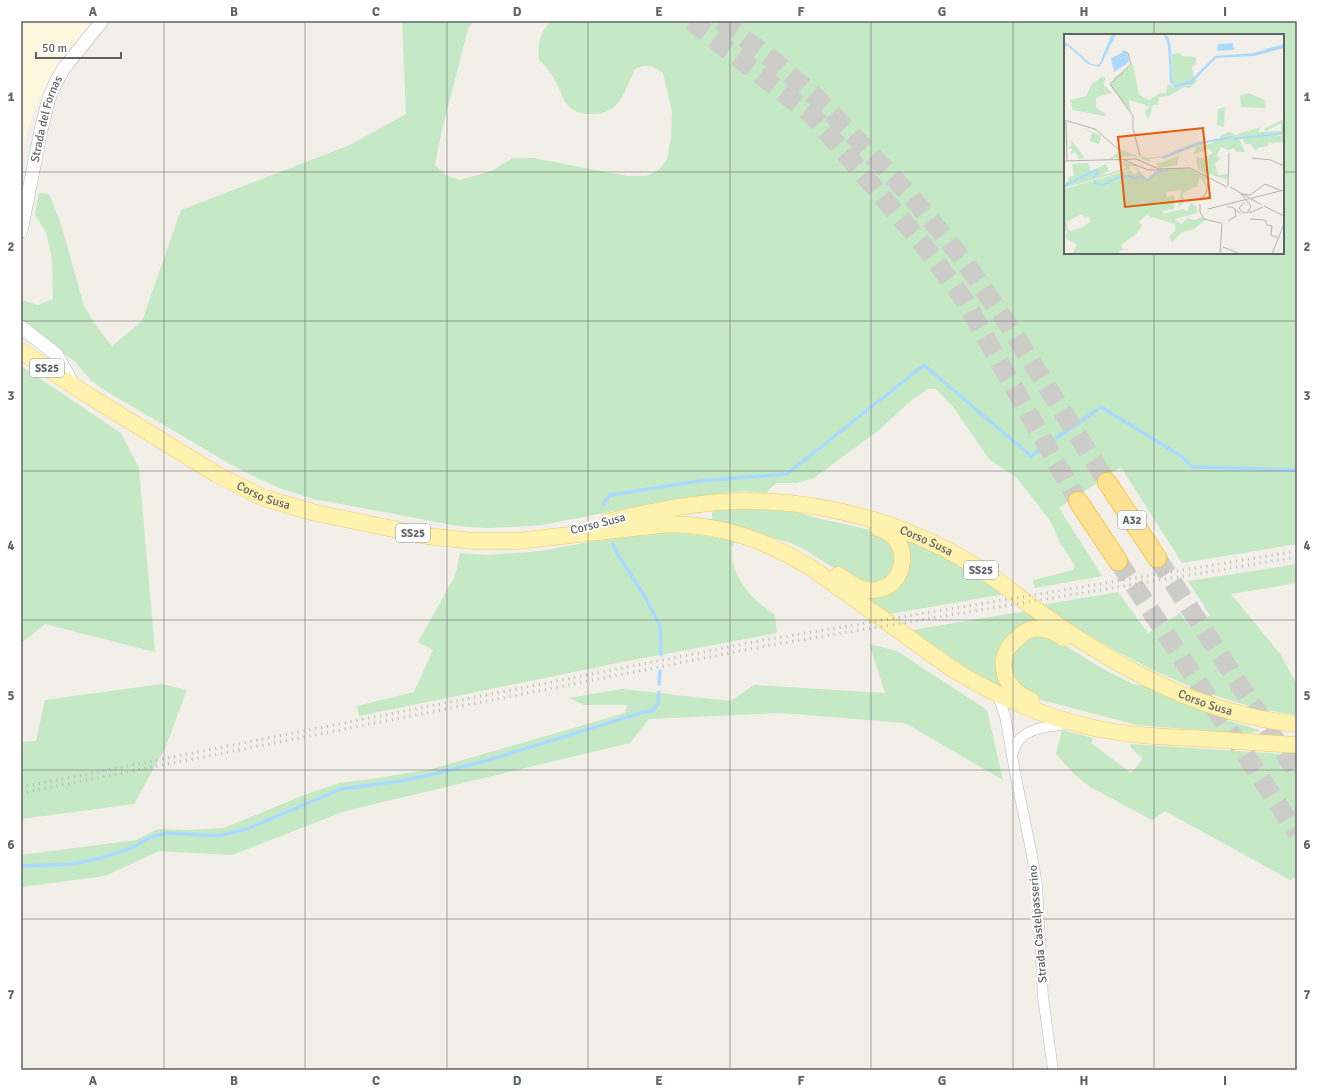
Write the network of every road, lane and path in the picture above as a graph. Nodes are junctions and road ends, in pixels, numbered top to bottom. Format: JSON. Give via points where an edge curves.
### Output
{"nodes":[{"id":1,"x":102,"y":21,"type":"edge"},
{"id":2,"x":21,"y":231,"type":"edge"},
{"id":3,"x":21,"y":327,"type":"edge"},
{"id":4,"x":21,"y":351,"type":"edge"},
{"id":5,"x":74,"y":386,"type":"junction"},
{"id":6,"x":1107,"y":482,"type":"tunnel mouth"},
{"id":7,"x":1078,"y":501,"type":"tunnel mouth"},
{"id":8,"x":807,"y":505,"type":"junction"},
{"id":9,"x":541,"y":538,"type":"junction"},
{"id":10,"x":770,"y":546,"type":"junction"},
{"id":11,"x":1157,"y":558,"type":"tunnel mouth"},
{"id":12,"x":1118,"y":561,"type":"tunnel mouth"},
{"id":13,"x":1133,"y":671,"type":"junction"},
{"id":14,"x":997,"y":694,"type":"junction"},
{"id":15,"x":1076,"y":724,"type":"junction"},
{"id":16,"x":1297,"y":724,"type":"edge"},
{"id":17,"x":1297,"y":745,"type":"edge"},
{"id":18,"x":1012,"y":755,"type":"junction"},
{"id":19,"x":1053,"y":1070,"type":"edge"}],
"edges":[{"from":1,"to":2,"type":"street","name":"Strada del Fornas","via":[[64,68],[49,98]]},
{"from":3,"to":5,"type":"street","via":[[56,354]]},
{"from":4,"to":5,"type":"main road","name":"Corso Susa","number":"SS25"},
{"from":5,"to":9,"type":"main road","name":"Corso Susa","number":"SS25","via":[[216,474],[276,502],[382,527],[452,539],[494,542]]},
{"from":6,"to":11,"type":"highway","number":"A32"},
{"from":7,"to":12,"type":"highway","number":"A32"},
{"from":8,"to":9,"type":"main road","name":"Corso Susa","number":"SS25","via":[[723,502],[638,514]]},
{"from":8,"to":10,"type":"main road","via":[[828,516],[891,534],[897,540],[902,553],[900,570],[896,578],[879,590],[861,589],[803,553]]},
{"from":8,"to":13,"type":"main road","name":"Corso Susa","number":"SS25","via":[[886,523],[944,548],[970,562],[1068,632]]},
{"from":9,"to":10,"type":"main road","name":"Corso Susa","number":"SS25","via":[[669,524],[712,528]]},
{"from":10,"to":14,"type":"main road","name":"Corso Susa","number":"SS25","via":[[813,569],[951,668]]},
{"from":13,"to":15,"type":"main road","via":[[1105,665],[1056,633],[1032,629],[1015,639],[1004,663],[1004,672],[1010,686],[1026,698],[1061,710]]},
{"from":13,"to":16,"type":"main road","name":"Corso Susa","number":"SS25","via":[[1204,703],[1260,719]]},
{"from":14,"to":15,"type":"main road","name":"Corso Susa","number":"SS25"},
{"from":14,"to":18,"type":"street","name":"Strada Castelpasserino","via":[[1005,716]]},
{"from":15,"to":17,"type":"main road","name":"Corso Susa","number":"SS25","via":[[1162,737]]},
{"from":15,"to":18,"type":"street","via":[[1051,726],[1025,734]]},
{"from":18,"to":19,"type":"street","name":"Strada Castelpasserino","via":[[1034,868],[1043,996]]}]}
